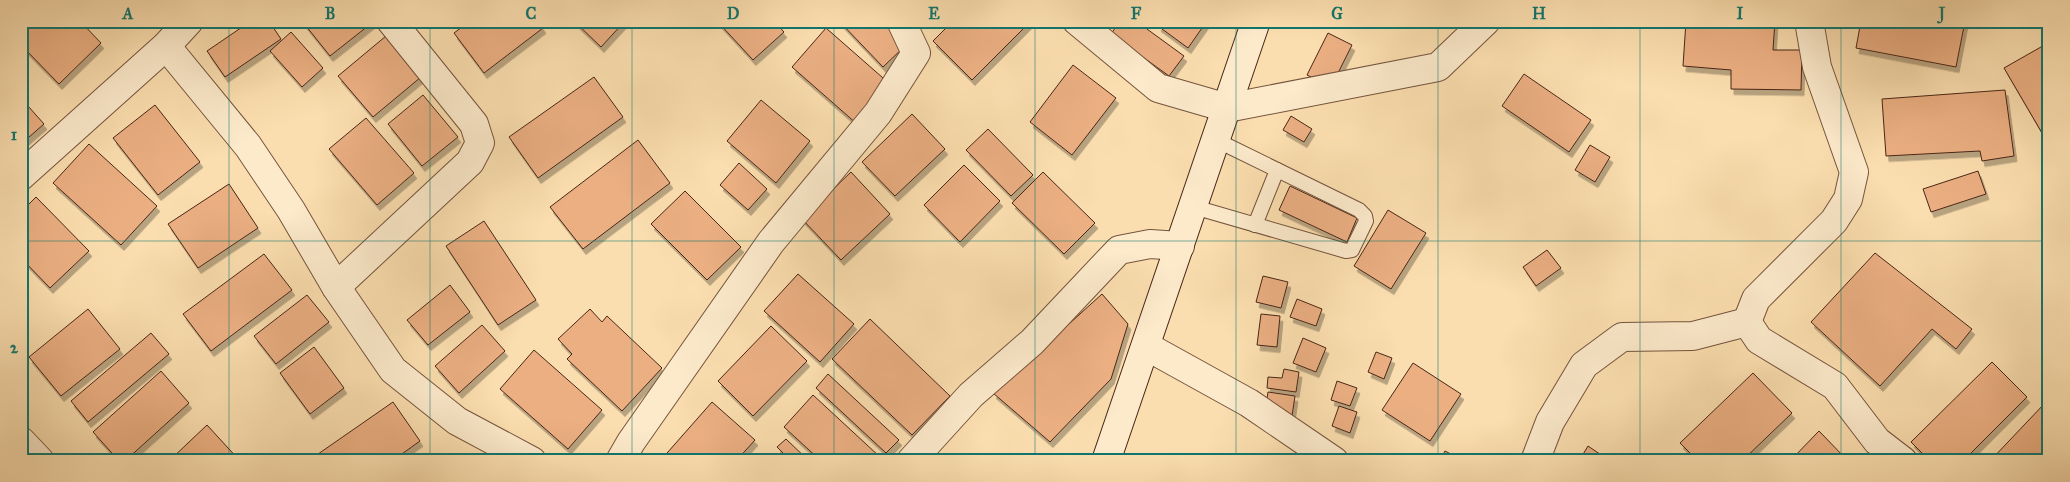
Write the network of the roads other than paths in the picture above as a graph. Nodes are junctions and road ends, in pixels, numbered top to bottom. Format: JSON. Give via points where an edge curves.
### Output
{"nodes":[{"id":1,"x":189,"y":21,"type":"edge"},
{"id":2,"x":391,"y":21,"type":"edge"},
{"id":3,"x":902,"y":21,"type":"edge"},
{"id":4,"x":1077,"y":21,"type":"edge"},
{"id":5,"x":1256,"y":21,"type":"edge"},
{"id":6,"x":1486,"y":21,"type":"edge"},
{"id":7,"x":1809,"y":21,"type":"edge"},
{"id":8,"x":166,"y":46,"type":"junction"},
{"id":9,"x":1227,"y":108,"type":"junction"},
{"id":10,"x":1216,"y":140,"type":"junction"},
{"id":11,"x":1277,"y":170,"type":"junction"},
{"id":12,"x":21,"y":176,"type":"edge"},
{"id":13,"x":1194,"y":207,"type":"junction"},
{"id":14,"x":1255,"y":225,"type":"junction"},
{"id":15,"x":1180,"y":246,"type":"junction"},
{"id":16,"x":336,"y":288,"type":"junction"},
{"id":17,"x":1747,"y":322,"type":"junction"},
{"id":18,"x":1146,"y":346,"type":"junction"},
{"id":19,"x":21,"y":441,"type":"edge"},
{"id":20,"x":40,"y":461,"type":"edge"},
{"id":21,"x":532,"y":461,"type":"edge"},
{"id":22,"x":620,"y":461,"type":"edge"},
{"id":23,"x":911,"y":461,"type":"edge"},
{"id":24,"x":1106,"y":461,"type":"edge"},
{"id":25,"x":1334,"y":461,"type":"edge"},
{"id":26,"x":1535,"y":461,"type":"edge"},
{"id":27,"x":1902,"y":461,"type":"edge"}],
"edges":[{"from":1,"to":8,"type":"street"},
{"from":2,"to":16,"type":"street","via":[[474,124],[480,144],[470,162]]},
{"from":3,"to":22,"type":"street","via":[[916,53],[894,89],[878,113],[771,242]]},
{"from":4,"to":9,"type":"street","via":[[1158,88]]},
{"from":5,"to":9,"type":"street"},
{"from":6,"to":9,"type":"street","via":[[1438,67]]},
{"from":7,"to":17,"type":"street","via":[[1817,67],[1854,172],[1848,199],[1834,221],[1756,299]]},
{"from":8,"to":12,"type":"street"},
{"from":8,"to":16,"type":"street","via":[[248,146],[291,210]]},
{"from":9,"to":10,"type":"street"},
{"from":10,"to":11,"type":"lane"},
{"from":10,"to":13,"type":"street"},
{"from":11,"to":14,"type":"lane"},
{"from":11,"to":14,"type":"lane","via":[[1359,210],[1366,221],[1352,250],[1346,251]]},
{"from":13,"to":14,"type":"lane"},
{"from":13,"to":15,"type":"street"},
{"from":15,"to":18,"type":"street"},
{"from":15,"to":23,"type":"street","via":[[1150,244],[1119,250],[1032,342],[971,395]]},
{"from":16,"to":21,"type":"street","via":[[393,370],[457,421]]},
{"from":17,"to":26,"type":"street","via":[[1694,336],[1622,337],[1584,365],[1550,422]]},
{"from":17,"to":27,"type":"street","via":[[1759,340],[1835,386],[1877,441]]},
{"from":18,"to":24,"type":"street"},
{"from":18,"to":25,"type":"street","via":[[1250,403]]},
{"from":19,"to":20,"type":"street"}]}
